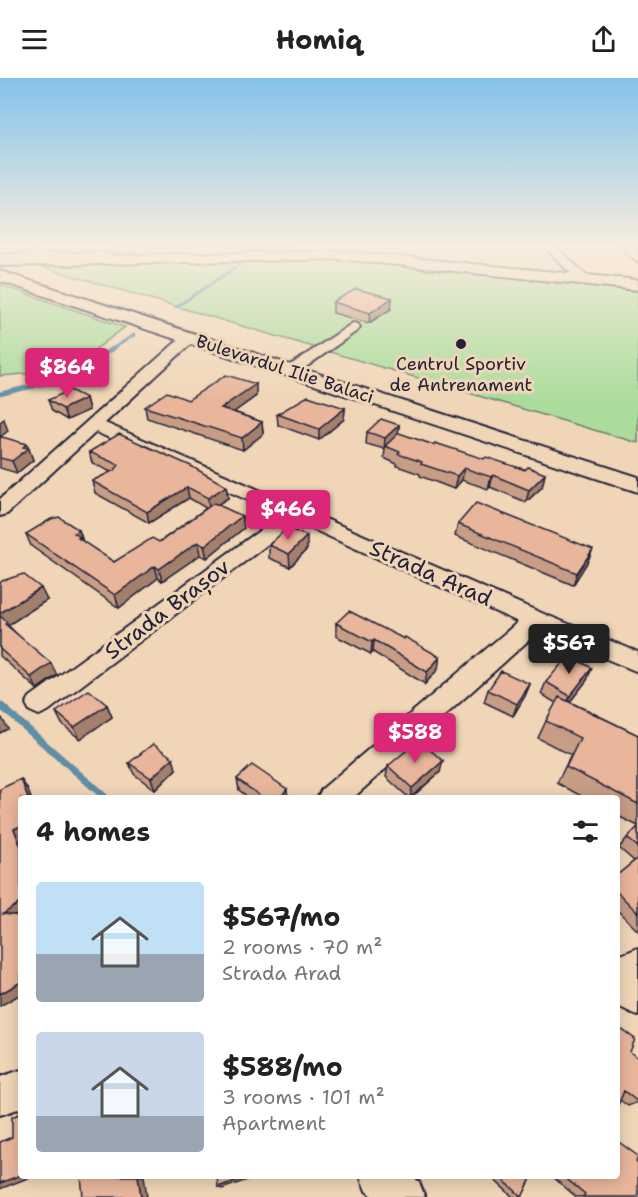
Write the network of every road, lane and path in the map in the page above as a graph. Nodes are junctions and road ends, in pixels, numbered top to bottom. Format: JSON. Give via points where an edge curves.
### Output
{"nodes":[{"id":1,"x":65,"y":297,"type":"edge"},
{"id":2,"x":103,"y":297,"type":"edge"},
{"id":3,"x":353,"y":327,"type":"dead end"},
{"id":4,"x":189,"y":338,"type":"junction"},
{"id":5,"x":299,"y":366,"type":"junction"},
{"id":6,"x":93,"y":424,"type":"junction"},
{"id":7,"x":638,"y":465,"type":"edge"},
{"id":8,"x":638,"y":485,"type":"edge"},
{"id":9,"x":0,"y":510,"type":"edge"},
{"id":10,"x":296,"y":514,"type":"junction"},
{"id":11,"x":536,"y":620,"type":"junction"},
{"id":12,"x":638,"y":662,"type":"edge"},
{"id":13,"x":39,"y":704,"type":"dead end"},
{"id":14,"x":335,"y":795,"type":"edge"},
{"id":15,"x":638,"y":965,"type":"edge"},
{"id":16,"x":620,"y":974,"type":"edge"},
{"id":17,"x":620,"y":987,"type":"edge"},
{"id":18,"x":638,"y":998,"type":"edge"},
{"id":19,"x":18,"y":1090,"type":"edge"},
{"id":20,"x":0,"y":1096,"type":"edge"},
{"id":21,"x":384,"y":1179,"type":"edge"},
{"id":22,"x":404,"y":1197,"type":"edge"}],
"edges":[{"from":1,"to":4,"type":"main road","name":"Bulevardul Ilie Balaci"},
{"from":2,"to":5,"type":"main road","name":"Bulevardul Ilie Balaci"},
{"from":3,"to":5,"type":"street"},
{"from":4,"to":5,"type":"main road","name":"Bulevardul Ilie Balaci"},
{"from":4,"to":6,"type":"street"},
{"from":5,"to":7,"type":"main road","name":"Bulevardul Ilie Balaci"},
{"from":5,"to":8,"type":"main road","name":"Bulevardul Ilie Balaci"},
{"from":6,"to":9,"type":"street"},
{"from":6,"to":10,"type":"street","name":"Strada Arad"},
{"from":10,"to":11,"type":"street","name":"Strada Arad"},
{"from":10,"to":13,"type":"street","name":"Strada Brașov"},
{"from":11,"to":12,"type":"street","name":"Strada Arad"},
{"from":11,"to":14,"type":"street"},
{"from":15,"to":16,"type":"street"},
{"from":17,"to":18,"type":"street"},
{"from":19,"to":20,"type":"street"},
{"from":21,"to":22,"type":"street"}]}
